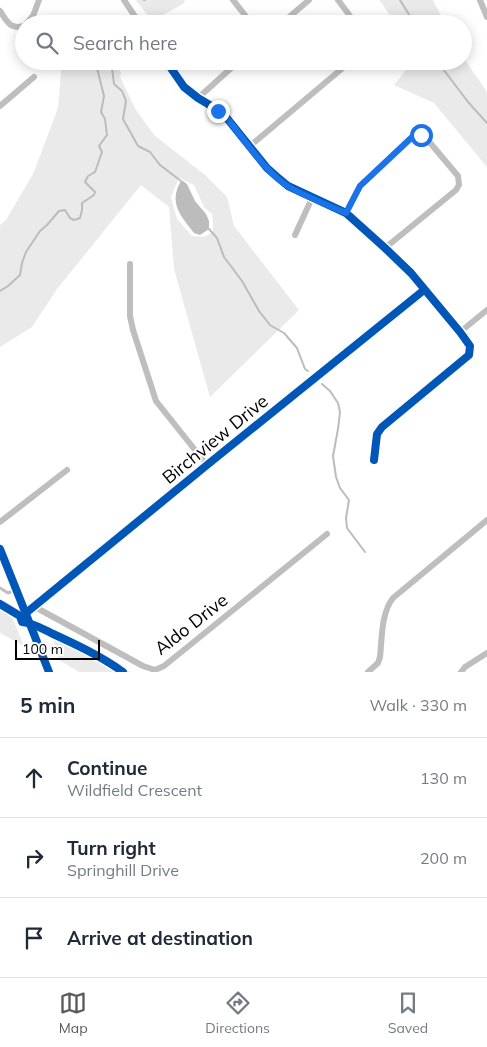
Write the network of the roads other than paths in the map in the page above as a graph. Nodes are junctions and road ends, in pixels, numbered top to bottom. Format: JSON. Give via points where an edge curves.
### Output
{"nodes":[{"id":1,"x":39,"y":0,"type":"edge"},
{"id":2,"x":124,"y":0,"type":"edge"},
{"id":3,"x":233,"y":0,"type":"edge"},
{"id":4,"x":309,"y":0,"type":"edge"},
{"id":5,"x":338,"y":0,"type":"edge"},
{"id":6,"x":480,"y":0,"type":"edge"},
{"id":7,"x":0,"y":11,"type":"edge"},
{"id":8,"x":32,"y":15,"type":"edge"},
{"id":9,"x":134,"y":15,"type":"edge"},
{"id":10,"x":245,"y":15,"type":"edge"},
{"id":11,"x":292,"y":15,"type":"edge"},
{"id":12,"x":349,"y":15,"type":"edge"},
{"id":13,"x":487,"y":17,"type":"edge"},
{"id":14,"x":15,"y":27,"type":"edge"},
{"id":15,"x":172,"y":70,"type":"edge"},
{"id":16,"x":228,"y":70,"type":"edge"},
{"id":17,"x":340,"y":70,"type":"edge"},
{"id":18,"x":34,"y":77,"type":"dead end"},
{"id":19,"x":198,"y":98,"type":"junction"},
{"id":20,"x":0,"y":106,"type":"edge"},
{"id":21,"x":250,"y":146,"type":"junction"},
{"id":22,"x":312,"y":198,"type":"junction"},
{"id":23,"x":346,"y":213,"type":"junction"},
{"id":24,"x":295,"y":235,"type":"dead end"},
{"id":25,"x":385,"y":248,"type":"junction"},
{"id":26,"x":130,"y":264,"type":"dead end"},
{"id":27,"x":424,"y":290,"type":"junction"},
{"id":28,"x":487,"y":310,"type":"edge"},
{"id":29,"x":460,"y":332,"type":"junction"},
{"id":30,"x":374,"y":460,"type":"dead end"},
{"id":31,"x":207,"y":464,"type":"junction"},
{"id":32,"x":67,"y":470,"type":"dead end"},
{"id":33,"x":487,"y":520,"type":"edge"},
{"id":34,"x":0,"y":522,"type":"edge"},
{"id":35,"x":327,"y":534,"type":"dead end"},
{"id":36,"x":0,"y":549,"type":"edge"},
{"id":37,"x":0,"y":588,"type":"edge"},
{"id":38,"x":16,"y":590,"type":"junction"},
{"id":39,"x":35,"y":607,"type":"junction"},
{"id":40,"x":26,"y":613,"type":"junction"},
{"id":41,"x":487,"y":654,"type":"edge"},
{"id":42,"x":49,"y":672,"type":"edge"},
{"id":43,"x":368,"y":672,"type":"edge"},
{"id":44,"x":461,"y":672,"type":"edge"}],
"edges":[{"from":1,"to":8,"type":"street"},
{"from":2,"to":9,"type":"street"},
{"from":3,"to":10,"type":"street"},
{"from":4,"to":11,"type":"street"},
{"from":5,"to":12,"type":"street"},
{"from":6,"to":13,"type":"street"},
{"from":7,"to":14,"type":"street"},
{"from":15,"to":19,"type":"street","via":[[184,87]]},
{"from":16,"to":19,"type":"street"},
{"from":17,"to":21,"type":"street"},
{"from":18,"to":20,"type":"street"},
{"from":19,"to":21,"type":"street","via":[[226,117]]},
{"from":21,"to":22,"type":"street","via":[[276,176]]},
{"from":22,"to":23,"type":"street"},
{"from":22,"to":24,"type":"street"},
{"from":23,"to":25,"type":"street"},
{"from":23,"to":25,"type":"street","via":[[366,180],[412,137],[421,135],[426,138],[458,176],[459,185]]},
{"from":25,"to":27,"type":"street"},
{"from":26,"to":31,"type":"street","via":[[130,316],[156,401]]},
{"from":27,"to":29,"type":"street"},
{"from":27,"to":31,"type":"street","name":"Birchview Drive"},
{"from":28,"to":29,"type":"street"},
{"from":29,"to":30,"type":"street","via":[[470,346],[469,355],[382,427],[377,434]]},
{"from":31,"to":39,"type":"street","name":"Birchview Drive"},
{"from":32,"to":34,"type":"street"},
{"from":33,"to":43,"type":"street","via":[[393,598],[385,613],[378,663]]},
{"from":35,"to":39,"type":"street","name":"Aldo Drive","via":[[155,670]]},
{"from":36,"to":38,"type":"street"},
{"from":37,"to":38,"type":"lane","via":[[8,593]]},
{"from":38,"to":40,"type":"street"},
{"from":39,"to":40,"type":"street","name":"Birchview Drive"},
{"from":40,"to":42,"type":"street"},
{"from":41,"to":44,"type":"street"}]}
